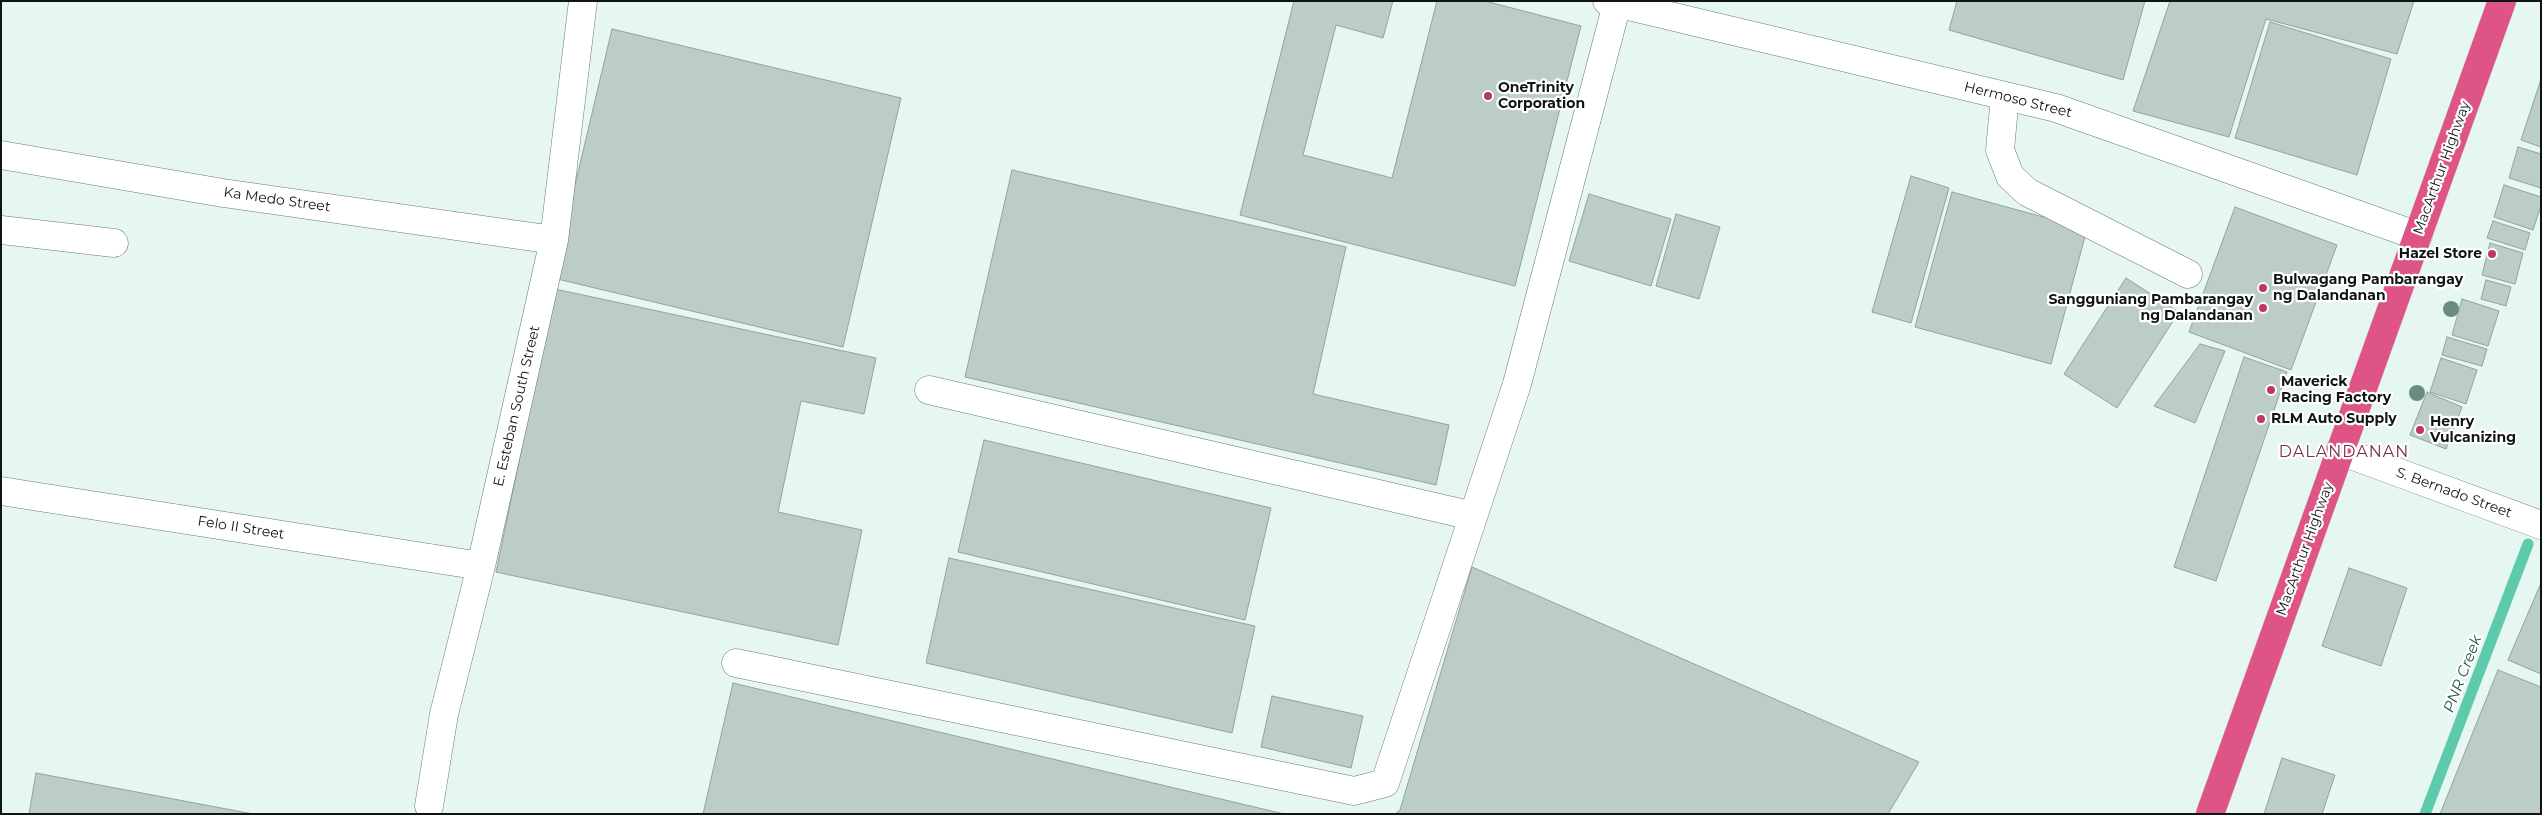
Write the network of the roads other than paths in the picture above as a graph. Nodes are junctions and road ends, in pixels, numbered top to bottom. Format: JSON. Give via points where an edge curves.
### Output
{"nodes":[{"id":1,"x":583,"y":1,"type":"edge"},
{"id":2,"x":2502,"y":1,"type":"edge"},
{"id":3,"x":1612,"y":3,"type":"edge"},
{"id":4,"x":2005,"y":96,"type":"junction"},
{"id":5,"x":1,"y":155,"type":"edge"},
{"id":6,"x":1,"y":230,"type":"edge"},
{"id":7,"x":2418,"y":236,"type":"junction"},
{"id":8,"x":554,"y":240,"type":"junction"},
{"id":9,"x":114,"y":243,"type":"dead end"},
{"id":10,"x":2188,"y":274,"type":"dead end"},
{"id":11,"x":929,"y":390,"type":"dead end"},
{"id":12,"x":2340,"y":451,"type":"junction"},
{"id":13,"x":1,"y":491,"type":"edge"},
{"id":14,"x":1473,"y":516,"type":"junction"},
{"id":15,"x":2541,"y":525,"type":"edge"},
{"id":16,"x":481,"y":566,"type":"junction"},
{"id":17,"x":736,"y":663,"type":"dead end"},
{"id":18,"x":429,"y":806,"type":"dead end"},
{"id":19,"x":2210,"y":814,"type":"edge"}],
"edges":[{"from":1,"to":8,"type":"street","name":"E. Esteban South Street"},
{"from":2,"to":7,"type":"highway","name":"MacArthur Highway"},
{"from":3,"to":4,"type":"street","name":"Hermoso Street"},
{"from":3,"to":14,"type":"street","via":[[1517,384]]},
{"from":4,"to":7,"type":"street","name":"Hermoso Street","via":[[2056,108]]},
{"from":4,"to":10,"type":"street","via":[[2000,150],[2010,176],[2027,192]]},
{"from":5,"to":8,"type":"street","name":"Ka Medo Street","via":[[223,193]]},
{"from":6,"to":9,"type":"street"},
{"from":7,"to":12,"type":"highway","name":"MacArthur Highway"},
{"from":8,"to":16,"type":"street","name":"E. Esteban South Street"},
{"from":11,"to":14,"type":"street"},
{"from":12,"to":15,"type":"street","name":"S. Bernado Street"},
{"from":12,"to":19,"type":"highway","name":"MacArthur Highway"},
{"from":13,"to":16,"type":"street","name":"Felo II Street"},
{"from":14,"to":17,"type":"street","via":[[1385,783],[1354,791]]},
{"from":16,"to":18,"type":"street","name":"E. Esteban South Street","via":[[444,714]]}]}
